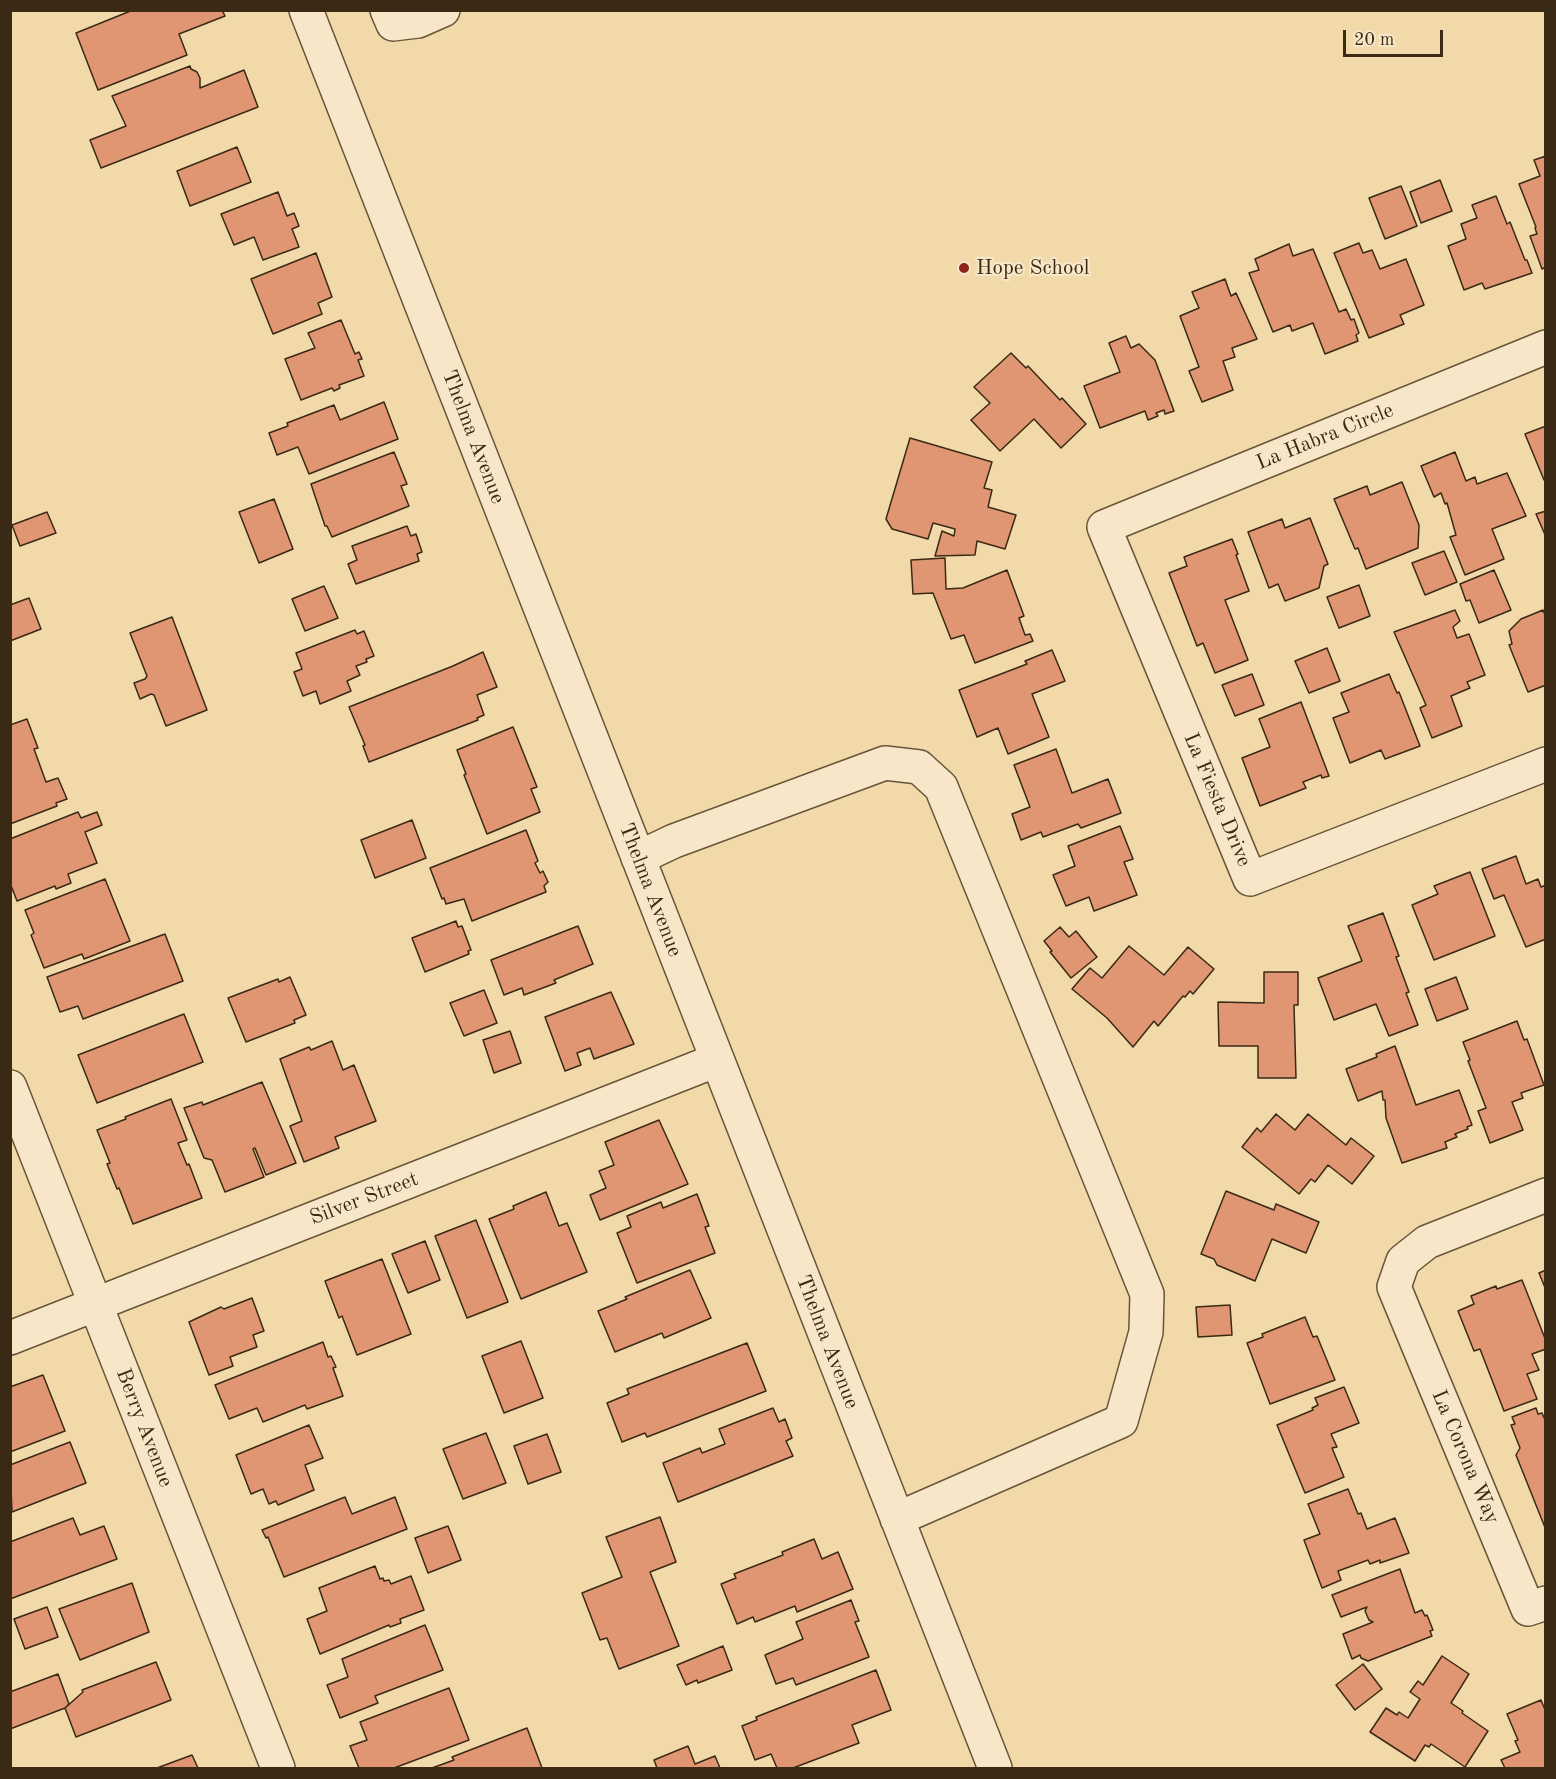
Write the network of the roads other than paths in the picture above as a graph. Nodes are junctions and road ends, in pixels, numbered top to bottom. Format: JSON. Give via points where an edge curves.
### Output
{"nodes":[{"id":1,"x":306,"y":10,"type":"edge"},
{"id":2,"x":387,"y":10,"type":"edge"},
{"id":3,"x":443,"y":10,"type":"edge"},
{"id":4,"x":1545,"y":347,"type":"edge"},
{"id":5,"x":1104,"y":527,"type":"joint"},
{"id":6,"x":1545,"y":764,"type":"edge"},
{"id":7,"x":638,"y":858,"type":"junction"},
{"id":8,"x":717,"y":1060,"type":"junction"},
{"id":9,"x":10,"y":1087,"type":"edge"},
{"id":10,"x":1545,"y":1195,"type":"edge"},
{"id":11,"x":95,"y":1305,"type":"junction"},
{"id":12,"x":10,"y":1338,"type":"edge"},
{"id":13,"x":897,"y":1519,"type":"junction"},
{"id":14,"x":1545,"y":1602,"type":"edge"},
{"id":15,"x":278,"y":1768,"type":"edge"},
{"id":16,"x":995,"y":1768,"type":"edge"}],
"edges":[{"from":1,"to":7,"type":"street","name":"Thelma Avenue"},
{"from":2,"to":3,"type":"street","via":[[393,24],[418,21]]},
{"from":4,"to":5,"type":"street","name":"La Habra Circle"},
{"from":5,"to":6,"type":"street","name":"La Fiesta Drive","via":[[1250,879]]},
{"from":7,"to":8,"type":"street","name":"Thelma Avenue"},
{"from":7,"to":13,"type":"street","via":[[668,843],[885,763],[918,767],[941,787],[1147,1294],[1146,1332],[1121,1421]]},
{"from":8,"to":11,"type":"street","name":"Silver Street"},
{"from":8,"to":13,"type":"street","name":"Thelma Avenue"},
{"from":9,"to":11,"type":"street","name":"Berry Avenue"},
{"from":10,"to":14,"type":"street","name":"La Corona Way","via":[[1427,1242],[1403,1261],[1394,1287],[1528,1609]]},
{"from":11,"to":12,"type":"street","name":"Silver Street"},
{"from":11,"to":15,"type":"street","name":"Berry Avenue"},
{"from":13,"to":16,"type":"street","name":"Thelma Avenue"}]}
